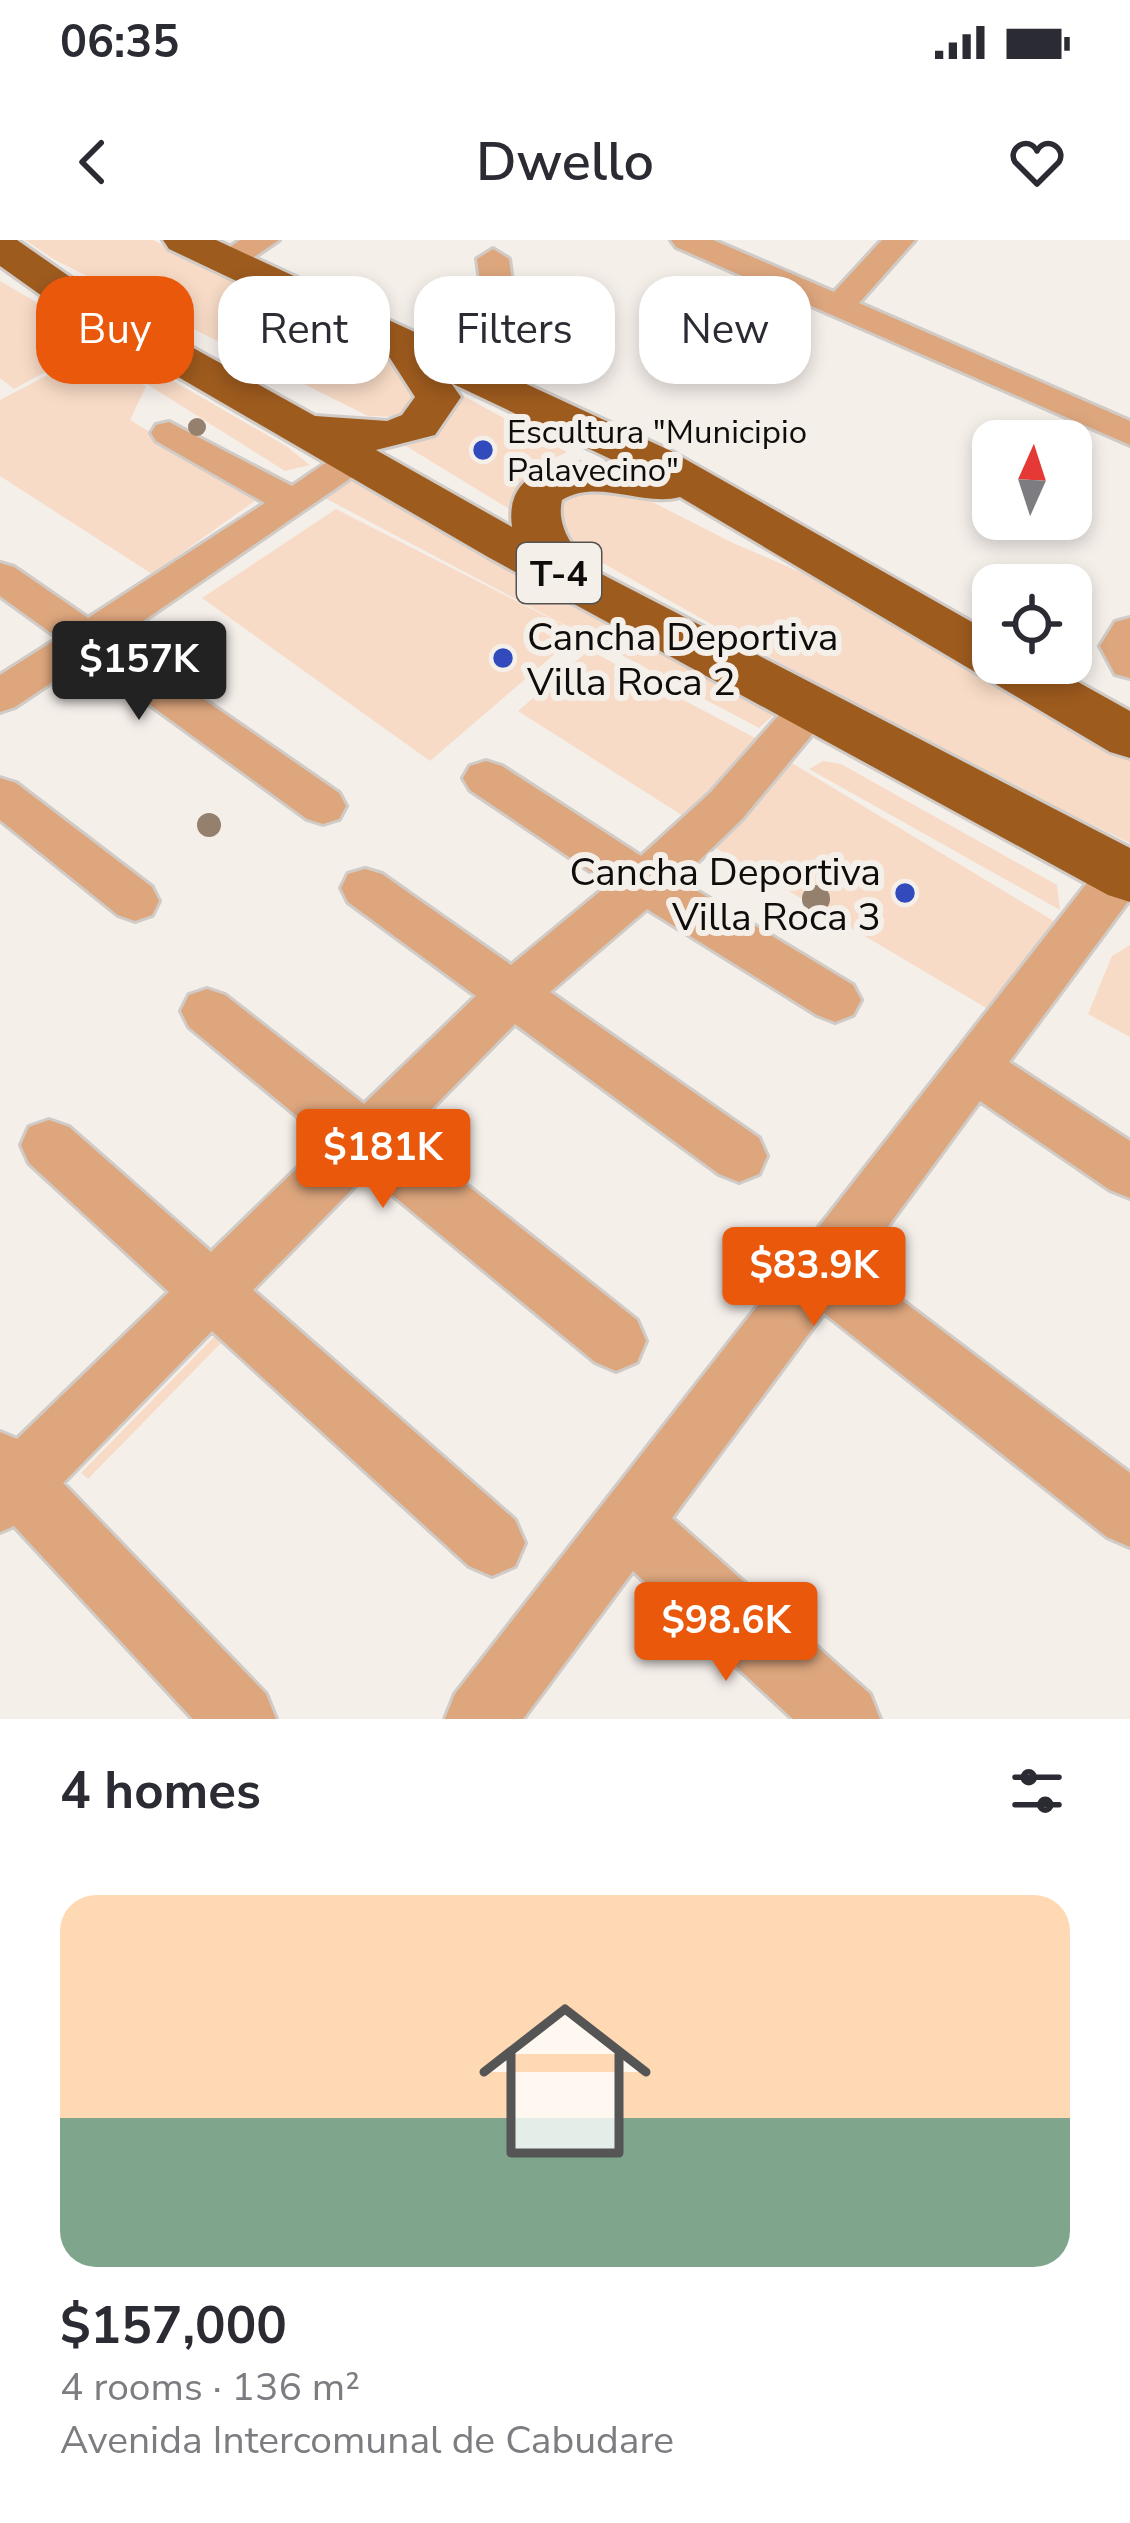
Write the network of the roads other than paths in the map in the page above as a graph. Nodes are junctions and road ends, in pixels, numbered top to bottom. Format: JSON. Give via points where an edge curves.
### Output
{"nodes":[{"id":1,"x":183,"y":240,"type":"edge"},
{"id":2,"x":687,"y":240,"type":"edge"},
{"id":3,"x":899,"y":240,"type":"edge"},
{"id":4,"x":245,"y":250,"type":"edge"},
{"id":5,"x":3,"y":253,"type":"edge"},
{"id":6,"x":493,"y":260,"type":"dead end"},
{"id":7,"x":491,"y":276,"type":"edge"},
{"id":8,"x":840,"y":305,"type":"junction"},
{"id":9,"x":402,"y":343,"type":"junction"},
{"id":10,"x":414,"y":348,"type":"edge"},
{"id":11,"x":492,"y":384,"type":"edge"},
{"id":12,"x":301,"y":428,"type":"junction"},
{"id":13,"x":170,"y":433,"type":"dead end"},
{"id":14,"x":1130,"y":434,"type":"edge"},
{"id":15,"x":358,"y":460,"type":"junction"},
{"id":16,"x":713,"y":499,"type":"junction"},
{"id":17,"x":292,"y":503,"type":"junction"},
{"id":18,"x":0,"y":576,"type":"edge"},
{"id":19,"x":570,"y":579,"type":"junction"},
{"id":20,"x":1130,"y":632,"type":"edge"},
{"id":21,"x":88,"y":638,"type":"junction"},
{"id":22,"x":972,"y":647,"type":"edge"},
{"id":23,"x":1130,"y":663,"type":"edge"},
{"id":24,"x":1037,"y":684,"type":"edge"},
{"id":25,"x":0,"y":696,"type":"edge"},
{"id":26,"x":824,"y":716,"type":"junction"},
{"id":27,"x":1130,"y":737,"type":"edge"},
{"id":28,"x":486,"y":778,"type":"dead end"},
{"id":29,"x":0,"y":795,"type":"edge"},
{"id":30,"x":323,"y":806,"type":"dead end"},
{"id":31,"x":1126,"y":875,"type":"edge"},
{"id":32,"x":644,"y":883,"type":"junction"},
{"id":33,"x":364,"y":888,"type":"dead end"},
{"id":34,"x":135,"y":901,"type":"dead end"},
{"id":35,"x":512,"y":994,"type":"junction"},
{"id":36,"x":836,"y":1000,"type":"dead end"},
{"id":37,"x":207,"y":1011,"type":"dead end"},
{"id":38,"x":975,"y":1068,"type":"junction"},
{"id":39,"x":366,"y":1138,"type":"junction"},
{"id":40,"x":49,"y":1145,"type":"dead end"},
{"id":41,"x":739,"y":1156,"type":"dead end"},
{"id":42,"x":1130,"y":1172,"type":"edge"},
{"id":43,"x":819,"y":1273,"type":"junction"},
{"id":44,"x":212,"y":1291,"type":"junction"},
{"id":45,"x":616,"y":1341,"type":"dead end"},
{"id":46,"x":6,"y":1482,"type":"edge"},
{"id":47,"x":1130,"y":1514,"type":"edge"},
{"id":48,"x":629,"y":1523,"type":"junction"},
{"id":49,"x":492,"y":1543,"type":"dead end"},
{"id":50,"x":242,"y":1719,"type":"edge"},
{"id":51,"x":480,"y":1719,"type":"edge"},
{"id":52,"x":845,"y":1719,"type":"edge"}],
"edges":[{"from":1,"to":4,"type":"highway","number":"T-4"},
{"from":2,"to":8,"type":"street"},
{"from":3,"to":8,"type":"street"},
{"from":4,"to":9,"type":"highway","number":"T-4"},
{"from":5,"to":12,"type":"highway","number":"T-4"},
{"from":6,"to":7,"type":"street"},
{"from":8,"to":14,"type":"street"},
{"from":9,"to":10,"type":"highway","number":"T-4"},
{"from":9,"to":12,"type":"highway","number":"T-4","via":[[438,397],[428,420],[366,438]]},
{"from":11,"to":16,"type":"highway","number":"T-4","via":[[654,461]]},
{"from":12,"to":15,"type":"highway","number":"T-4"},
{"from":13,"to":17,"type":"street"},
{"from":15,"to":17,"type":"street"},
{"from":15,"to":19,"type":"highway","number":"T-4"},
{"from":16,"to":19,"type":"highway","number":"T-4","via":[[596,474],[550,488],[535,508],[538,531]]},
{"from":16,"to":22,"type":"highway","number":"T-4"},
{"from":17,"to":21,"type":"street"},
{"from":18,"to":21,"type":"street"},
{"from":19,"to":26,"type":"highway","number":"T-4"},
{"from":20,"to":23,"type":"street","via":[[1121,646]]},
{"from":21,"to":25,"type":"street"},
{"from":21,"to":30,"type":"street"},
{"from":24,"to":27,"type":"highway","number":"T-4"},
{"from":26,"to":31,"type":"highway","number":"T-4"},
{"from":26,"to":32,"type":"street","via":[[781,779],[726,806]]},
{"from":28,"to":32,"type":"street"},
{"from":29,"to":34,"type":"street"},
{"from":31,"to":38,"type":"street"},
{"from":32,"to":35,"type":"street"},
{"from":32,"to":36,"type":"street"},
{"from":33,"to":35,"type":"street"},
{"from":35,"to":39,"type":"street"},
{"from":35,"to":41,"type":"street"},
{"from":37,"to":39,"type":"street"},
{"from":38,"to":42,"type":"street"},
{"from":38,"to":43,"type":"street"},
{"from":39,"to":44,"type":"street"},
{"from":39,"to":45,"type":"street"},
{"from":40,"to":44,"type":"street"},
{"from":43,"to":47,"type":"street"},
{"from":43,"to":48,"type":"street"},
{"from":44,"to":46,"type":"street"},
{"from":44,"to":49,"type":"street"},
{"from":46,"to":50,"type":"street"},
{"from":48,"to":51,"type":"street"},
{"from":48,"to":52,"type":"street"}]}
